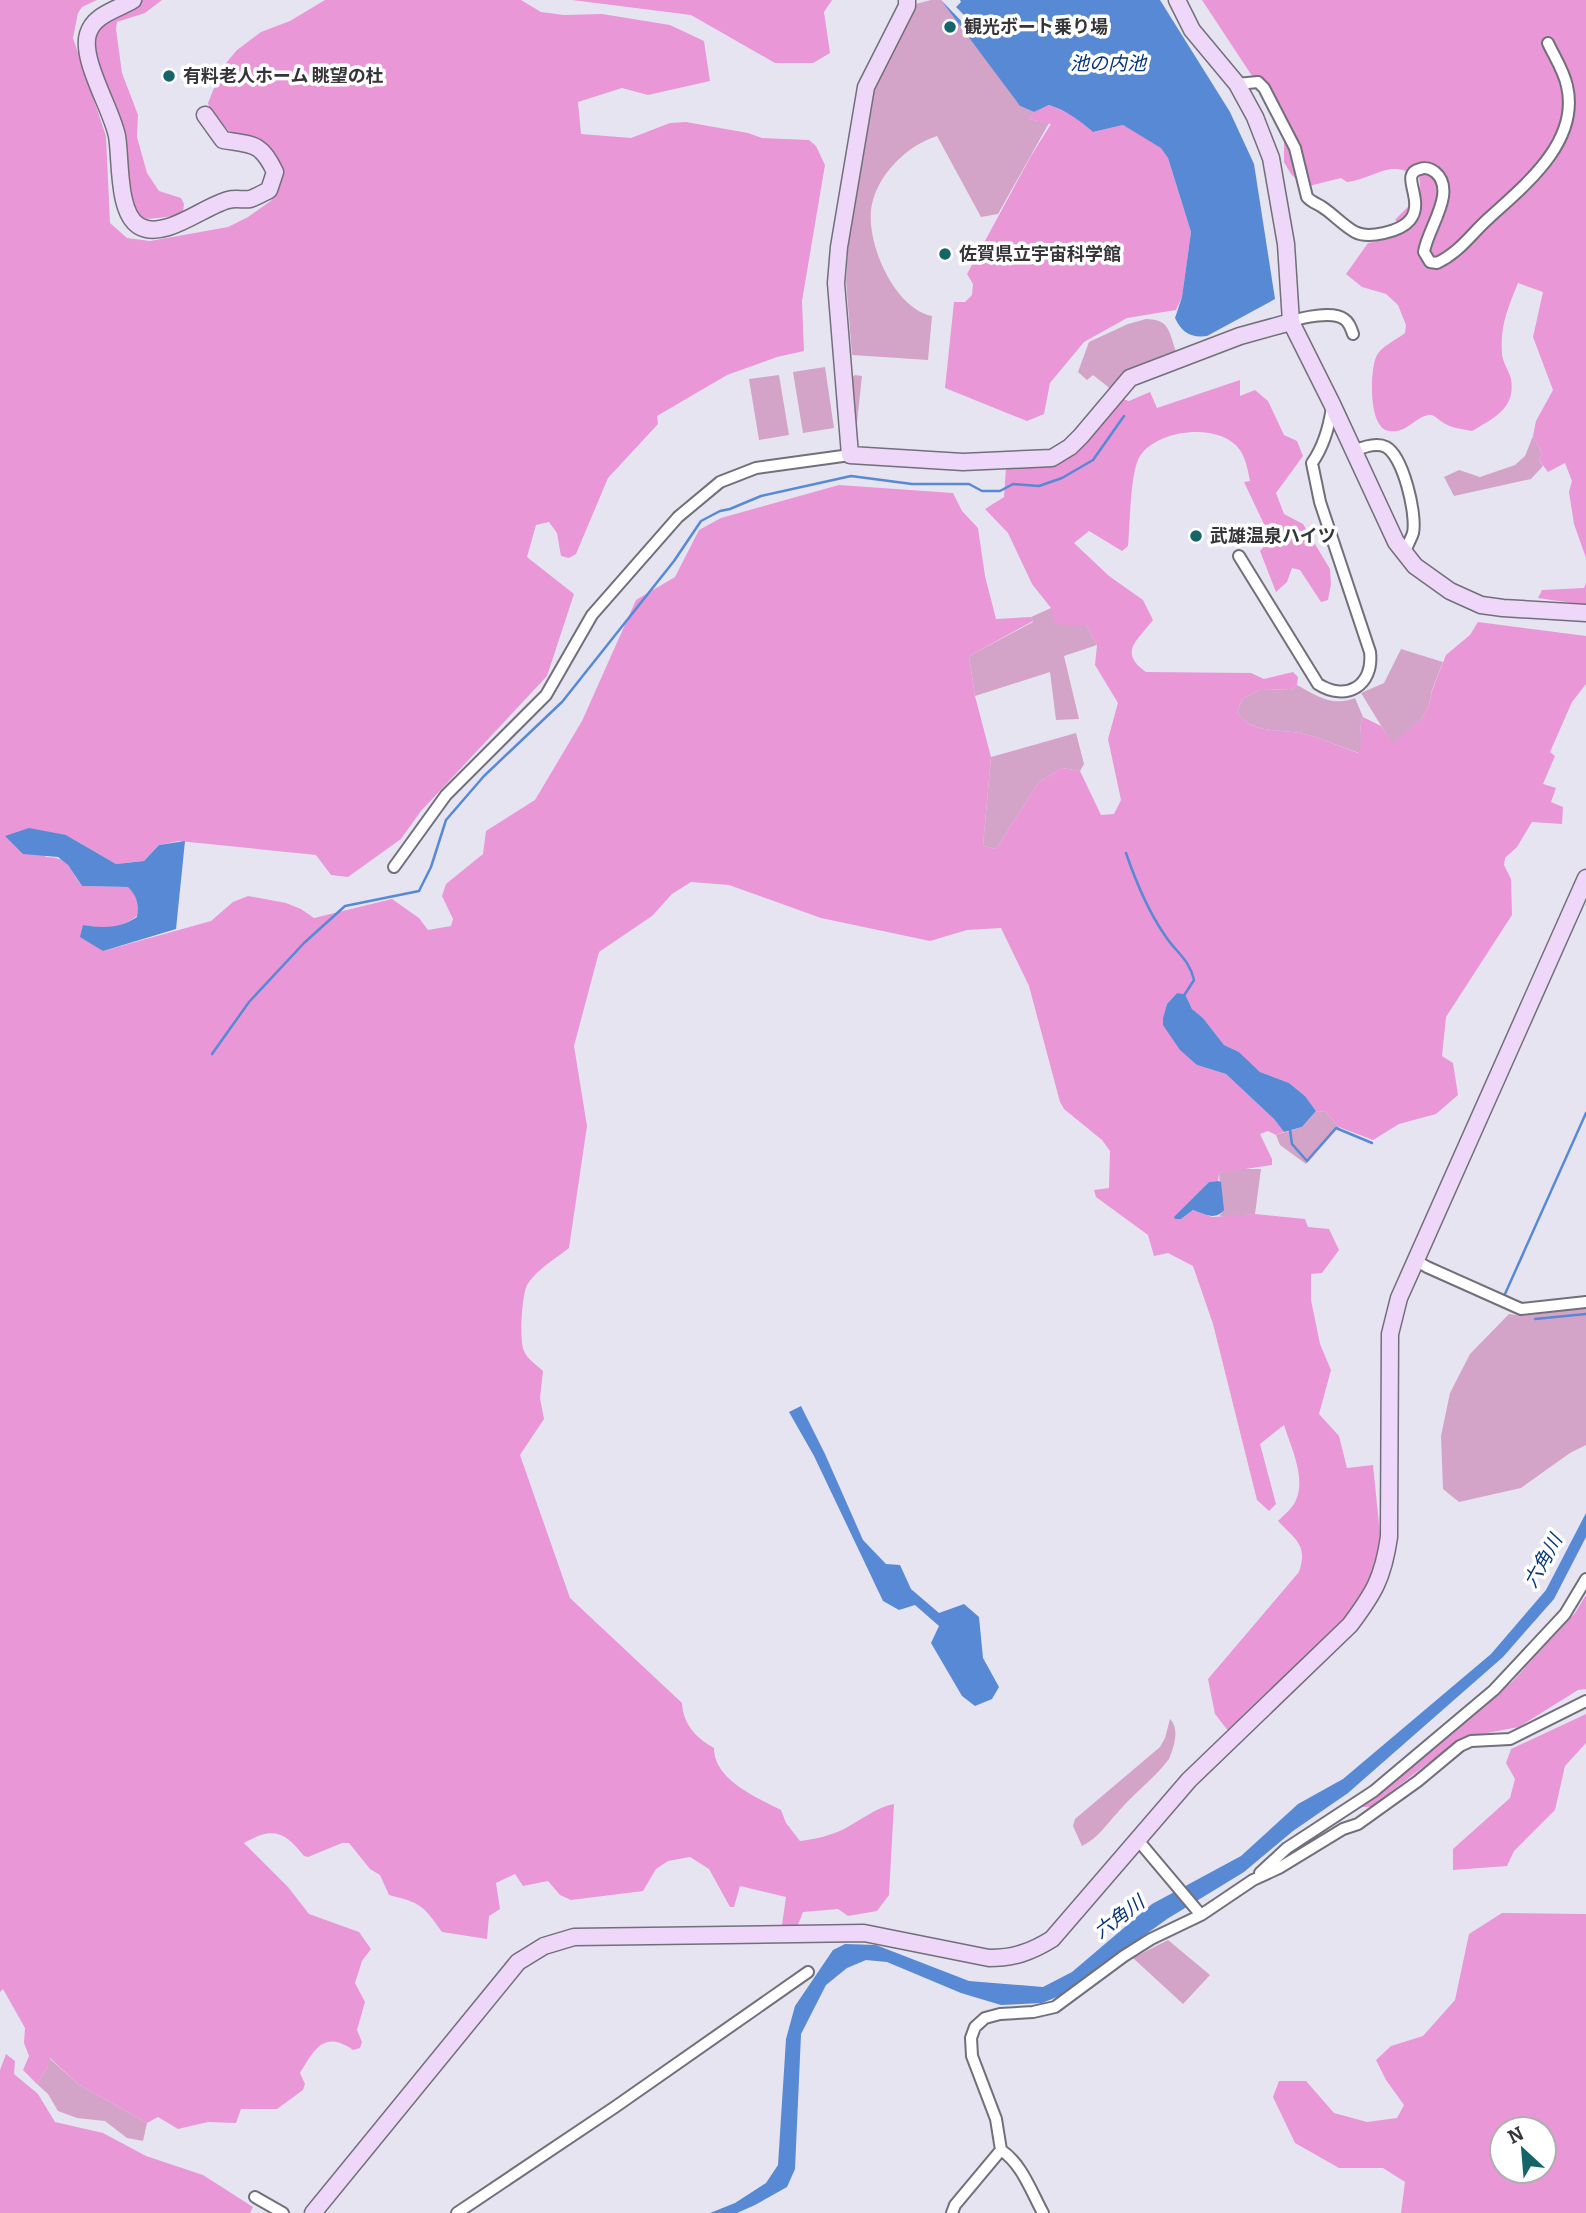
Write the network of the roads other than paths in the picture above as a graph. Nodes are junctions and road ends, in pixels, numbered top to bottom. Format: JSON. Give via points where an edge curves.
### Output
{"nodes":[{"id":1,"x":132,"y":0,"type":"edge"},
{"id":2,"x":907,"y":0,"type":"edge"},
{"id":3,"x":1177,"y":0,"type":"edge"},
{"id":4,"x":1548,"y":43,"type":"dead end"},
{"id":5,"x":1237,"y":84,"type":"junction"},
{"id":6,"x":205,"y":115,"type":"dead end"},
{"id":7,"x":1291,"y":322,"type":"junction"},
{"id":8,"x":1353,"y":334,"type":"dead end"},
{"id":9,"x":1332,"y":404,"type":"junction"},
{"id":10,"x":1354,"y":451,"type":"junction"},
{"id":11,"x":850,"y":455,"type":"junction"},
{"id":12,"x":1405,"y":553,"type":"junction"},
{"id":13,"x":1239,"y":556,"type":"dead end"},
{"id":14,"x":1586,"y":613,"type":"edge"},
{"id":15,"x":394,"y":867,"type":"dead end"},
{"id":16,"x":1585,"y":881,"type":"edge"},
{"id":17,"x":1415,"y":1260,"type":"junction"},
{"id":18,"x":1586,"y":1302,"type":"edge"},
{"id":19,"x":1586,"y":1579,"type":"edge"},
{"id":20,"x":1586,"y":1700,"type":"edge"},
{"id":21,"x":1137,"y":1839,"type":"junction"},
{"id":22,"x":1253,"y":1880,"type":"junction"},
{"id":23,"x":1197,"y":1912,"type":"junction"},
{"id":24,"x":808,"y":1972,"type":"dead end"},
{"id":25,"x":1001,"y":2150,"type":"junction"},
{"id":26,"x":255,"y":2197,"type":"dead end"},
{"id":27,"x":284,"y":2213,"type":"edge"},
{"id":28,"x":313,"y":2213,"type":"edge"},
{"id":29,"x":457,"y":2213,"type":"edge"},
{"id":30,"x":952,"y":2213,"type":"edge"},
{"id":31,"x":1042,"y":2213,"type":"edge"}],
"edges":[{"from":1,"to":6,"type":"street","via":[[101,16],[88,32],[86,44],[117,134],[128,215],[139,227],[155,230],[170,226],[228,200],[252,198],[269,190],[275,172],[267,153],[254,145],[223,140]]},
{"from":2,"to":11,"type":"street","via":[[866,87],[839,247],[836,283]]},
{"from":3,"to":5,"type":"street","via":[[1192,30]]},
{"from":4,"to":5,"type":"street","via":[[1567,84],[1569,111],[1563,132],[1528,183],[1461,249],[1437,263],[1430,262],[1424,252],[1442,200],[1443,183],[1437,174],[1421,168],[1410,177],[1416,208],[1406,224],[1365,235],[1355,232],[1307,197],[1295,148],[1264,88],[1258,82]]},
{"from":5,"to":7,"type":"street","via":[[1271,158],[1286,244]]},
{"from":7,"to":8,"type":"street","via":[[1302,317],[1338,316],[1347,320]]},
{"from":7,"to":9,"type":"street"},
{"from":7,"to":11,"type":"street","via":[[1130,378],[1070,447],[1052,458],[963,462]]},
{"from":9,"to":10,"type":"street"},
{"from":9,"to":13,"type":"street","via":[[1325,439],[1312,463],[1320,502],[1370,652],[1369,674],[1360,684],[1339,693],[1318,684]]},
{"from":10,"to":12,"type":"street"},
{"from":10,"to":12,"type":"street","via":[[1382,445],[1407,481],[1413,530]]},
{"from":11,"to":15,"type":"street","via":[[756,468],[720,482],[678,517],[592,615],[546,695],[446,795]]},
{"from":12,"to":14,"type":"street","via":[[1450,591],[1481,605]]},
{"from":16,"to":17,"type":"street"},
{"from":17,"to":18,"type":"street","via":[[1521,1309]]},
{"from":17,"to":21,"type":"street","via":[[1390,1334],[1389,1537],[1385,1567],[1370,1599],[1350,1625],[1189,1780]]},
{"from":19,"to":22,"type":"street","via":[[1565,1614],[1494,1690],[1374,1791],[1287,1848]]},
{"from":20,"to":22,"type":"street","via":[[1510,1739],[1460,1746],[1358,1824]]},
{"from":21,"to":23,"type":"street"},
{"from":21,"to":28,"type":"street","via":[[1052,1939],[1009,1958],[864,1933],[575,1937],[544,1946],[518,1962]]},
{"from":22,"to":23,"type":"street"},
{"from":23,"to":25,"type":"street","via":[[1124,1956],[1055,2007],[1000,2014],[975,2027],[972,2056],[996,2119]]},
{"from":24,"to":29,"type":"street"},
{"from":25,"to":30,"type":"street"},
{"from":25,"to":31,"type":"street","via":[[1020,2170]]},
{"from":26,"to":27,"type":"street"}]}
